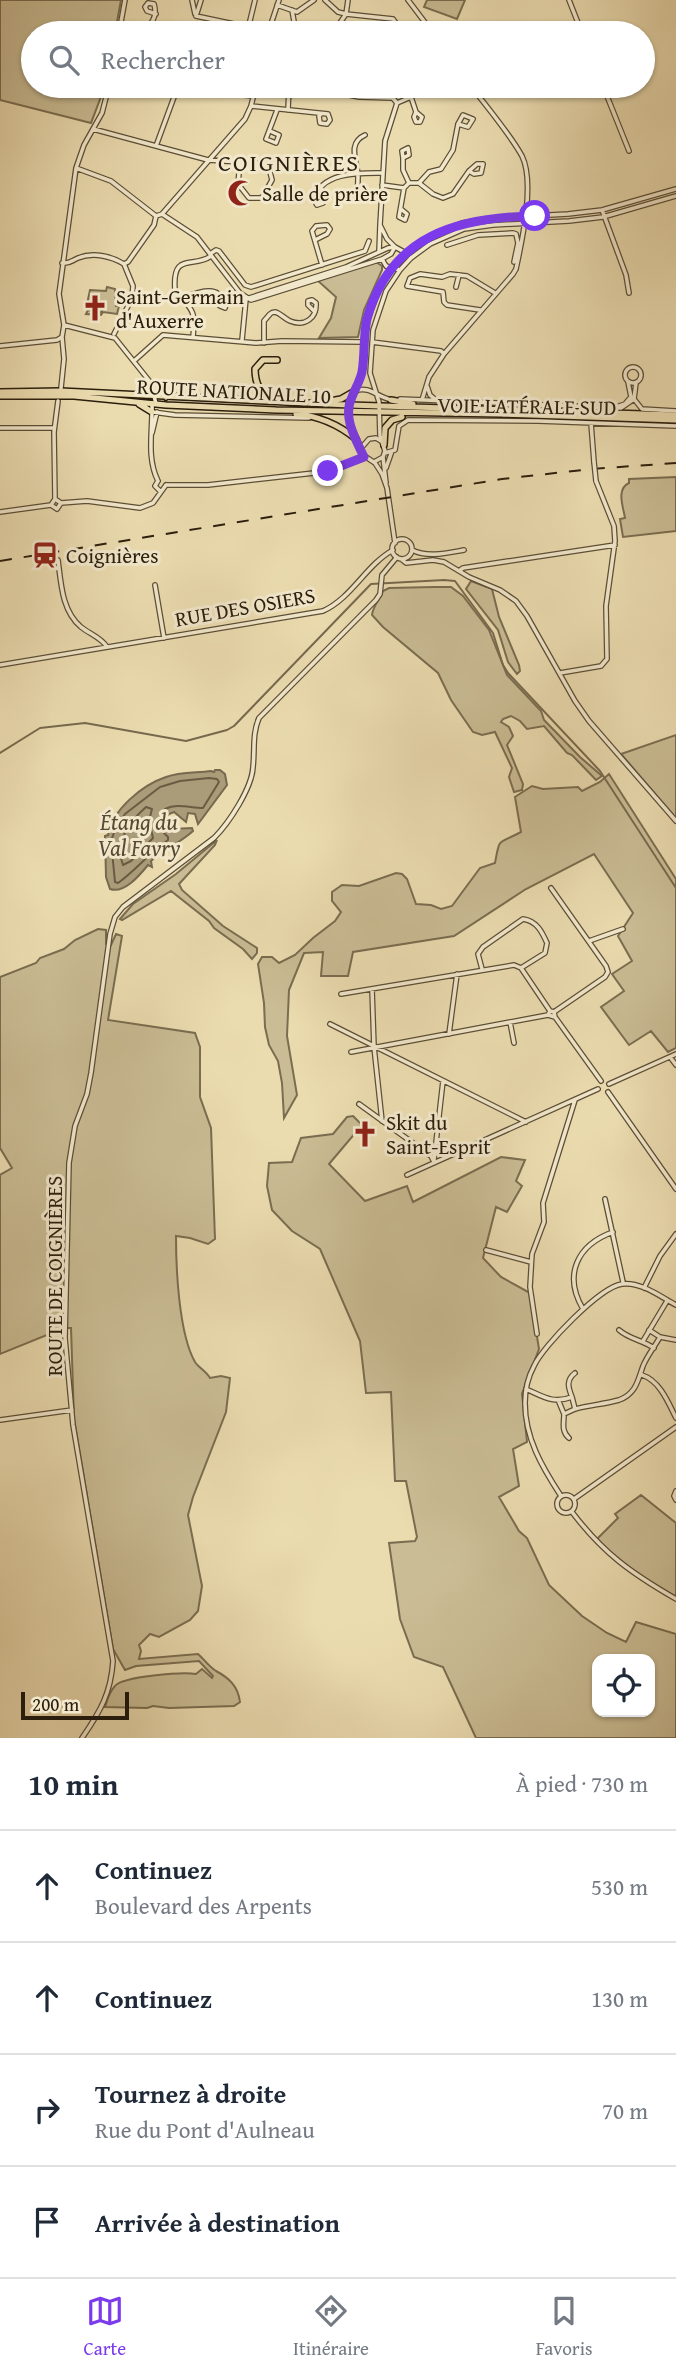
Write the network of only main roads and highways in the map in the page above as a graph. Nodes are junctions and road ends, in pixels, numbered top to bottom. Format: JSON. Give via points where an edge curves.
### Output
{"nodes":[{"id":1,"x":277,"y":360,"type":"dead end"},
{"id":2,"x":355,"y":391,"type":"road end"},
{"id":3,"x":0,"y":394,"type":"edge"},
{"id":4,"x":138,"y":396,"type":"junction"},
{"id":5,"x":175,"y":398,"type":"junction"},
{"id":6,"x":153,"y":400,"type":"junction"},
{"id":7,"x":391,"y":400,"type":"road end"},
{"id":8,"x":166,"y":401,"type":"junction"},
{"id":9,"x":132,"y":402,"type":"junction"},
{"id":10,"x":281,"y":402,"type":"junction"},
{"id":11,"x":421,"y":403,"type":"junction"},
{"id":12,"x":319,"y":404,"type":"junction"},
{"id":13,"x":349,"y":409,"type":"junction"},
{"id":14,"x":276,"y":410,"type":"junction"},
{"id":15,"x":379,"y":410,"type":"junction"},
{"id":16,"x":418,"y":414,"type":"junction"},
{"id":17,"x":676,"y":415,"type":"edge"},
{"id":18,"x":356,"y":439,"type":"road end"},
{"id":19,"x":384,"y":445,"type":"road end"}],
"edges":[{"from":1,"to":10,"type":"main road","via":[[261,361],[255,379],[263,393]]},
{"from":2,"to":12,"type":"main road"},
{"from":3,"to":4,"type":"main road","via":[[61,391]]},
{"from":3,"to":9,"type":"main road","name":"ROUTE NATIONALE 10"},
{"from":4,"to":6,"type":"main road"},
{"from":4,"to":8,"type":"main road","via":[[151,384]]},
{"from":5,"to":6,"type":"main road"},
{"from":5,"to":8,"type":"main road"},
{"from":5,"to":10,"type":"main road"},
{"from":6,"to":8,"type":"main road"},
{"from":6,"to":9,"type":"main road"},
{"from":7,"to":11,"type":"main road"},
{"from":8,"to":9,"type":"main road","via":[[154,412]]},
{"from":8,"to":14,"type":"main road","name":"ROUTE NATIONALE 10"},
{"from":10,"to":12,"type":"main road"},
{"from":11,"to":15,"type":"main road"},
{"from":11,"to":17,"type":"main road"},
{"from":12,"to":13,"type":"main road"},
{"from":13,"to":14,"type":"main road","name":"ROUTE NATIONALE 10"},
{"from":13,"to":15,"type":"main road","name":"ROUTE NATIONALE 10"},
{"from":14,"to":18,"type":"main road","via":[[322,419]]},
{"from":15,"to":16,"type":"main road","name":"ROUTE NATIONALE 10"},
{"from":16,"to":17,"type":"main road","name":"ROUTE NATIONALE 10"},
{"from":16,"to":19,"type":"main road","via":[[388,423]]}]}
